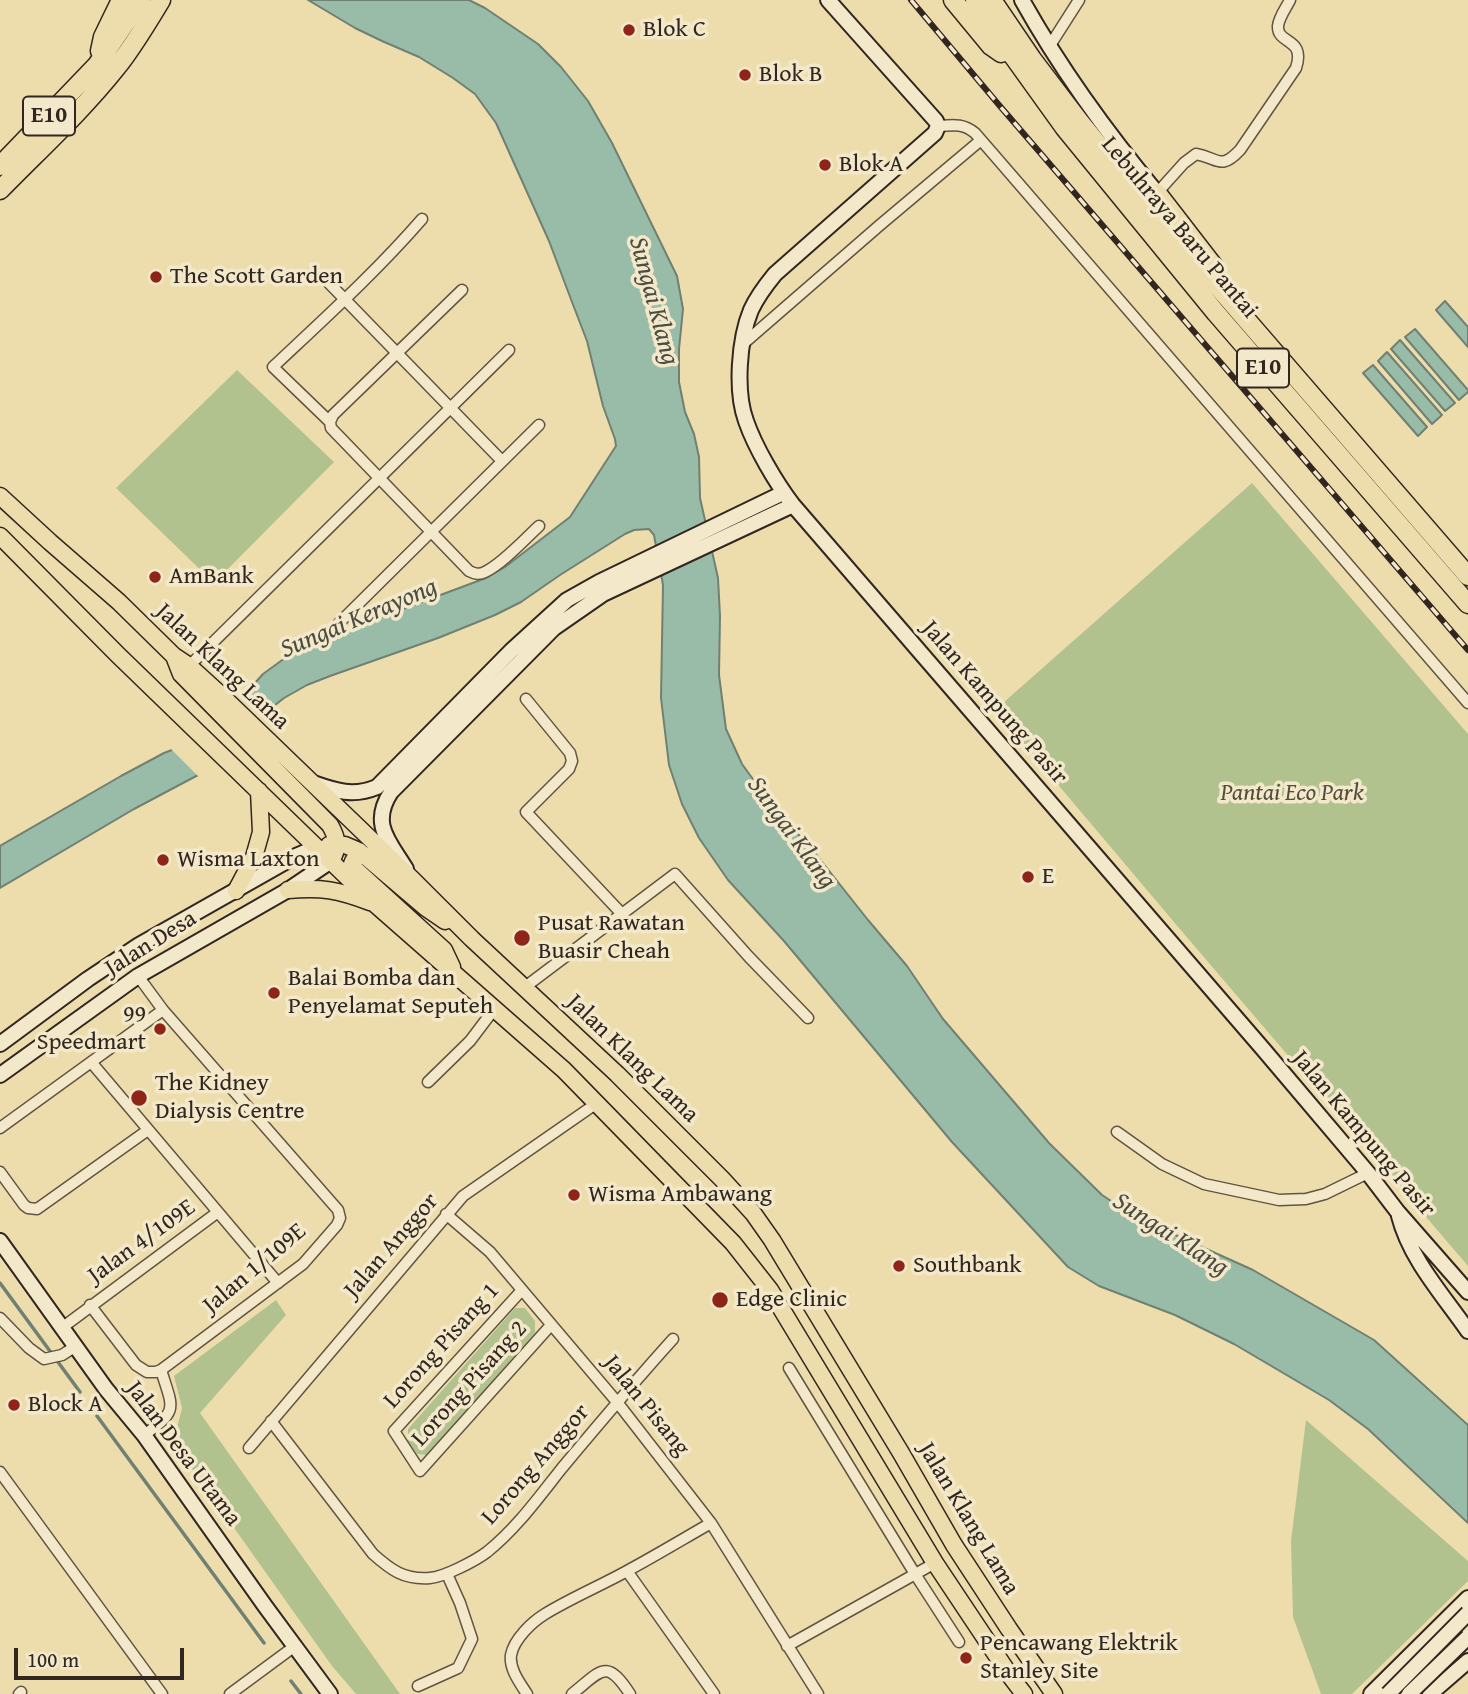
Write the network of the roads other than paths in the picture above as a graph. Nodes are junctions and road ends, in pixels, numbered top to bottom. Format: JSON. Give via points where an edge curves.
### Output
{"nodes":[{"id":1,"x":121,"y":0,"type":"edge"},
{"id":2,"x":141,"y":0,"type":"edge"},
{"id":3,"x":161,"y":0,"type":"edge"},
{"id":4,"x":828,"y":0,"type":"edge"},
{"id":5,"x":953,"y":0,"type":"edge"},
{"id":6,"x":975,"y":0,"type":"edge"},
{"id":7,"x":992,"y":0,"type":"edge"},
{"id":8,"x":1021,"y":0,"type":"edge"},
{"id":9,"x":1079,"y":0,"type":"edge"},
{"id":10,"x":1290,"y":0,"type":"edge"},
{"id":11,"x":1049,"y":47,"type":"junction"},
{"id":12,"x":97,"y":65,"type":"junction"},
{"id":13,"x":1020,"y":68,"type":"junction"},
{"id":14,"x":938,"y":126,"type":"junction"},
{"id":15,"x":981,"y":140,"type":"junction"},
{"id":16,"x":0,"y":166,"type":"edge"},
{"id":17,"x":0,"y":190,"type":"edge"},
{"id":18,"x":1157,"y":193,"type":"junction"},
{"id":19,"x":422,"y":219,"type":"dead end"},
{"id":20,"x":325,"y":279,"type":"dead end"},
{"id":21,"x":462,"y":290,"type":"dead end"},
{"id":22,"x":345,"y":300,"type":"junction"},
{"id":23,"x":1259,"y":336,"type":"junction"},
{"id":24,"x":743,"y":344,"type":"junction"},
{"id":25,"x":509,"y":350,"type":"dead end"},
{"id":26,"x":397,"y":352,"type":"junction"},
{"id":27,"x":451,"y":407,"type":"junction"},
{"id":28,"x":330,"y":422,"type":"junction"},
{"id":29,"x":538,"y":425,"type":"dead end"},
{"id":30,"x":502,"y":461,"type":"junction"},
{"id":31,"x":379,"y":478,"type":"junction"},
{"id":32,"x":0,"y":496,"type":"edge"},
{"id":33,"x":788,"y":499,"type":"junction"},
{"id":34,"x":539,"y":526,"type":"dead end"},
{"id":35,"x":432,"y":531,"type":"junction"},
{"id":36,"x":0,"y":536,"type":"edge"},
{"id":37,"x":1468,"y":576,"type":"edge"},
{"id":38,"x":601,"y":588,"type":"junction"},
{"id":39,"x":1468,"y":604,"type":"edge"},
{"id":40,"x":339,"y":623,"type":"dead end"},
{"id":41,"x":174,"y":656,"type":"junction"},
{"id":42,"x":189,"y":666,"type":"junction"},
{"id":43,"x":526,"y":699,"type":"dead end"},
{"id":44,"x":217,"y":701,"type":"junction"},
{"id":45,"x":1468,"y":703,"type":"edge"},
{"id":46,"x":254,"y":738,"type":"junction"},
{"id":47,"x":312,"y":782,"type":"junction"},
{"id":48,"x":258,"y":791,"type":"junction"},
{"id":49,"x":338,"y":844,"type":"junction"},
{"id":50,"x":317,"y":847,"type":"junction"},
{"id":51,"x":365,"y":855,"type":"junction"},
{"id":52,"x":331,"y":862,"type":"junction"},
{"id":53,"x":412,"y":879,"type":"junction"},
{"id":54,"x":288,"y":890,"type":"junction"},
{"id":55,"x":236,"y":891,"type":"junction"},
{"id":56,"x":375,"y":904,"type":"junction"},
{"id":57,"x":622,"y":914,"type":"junction"},
{"id":58,"x":472,"y":939,"type":"junction"},
{"id":59,"x":455,"y":974,"type":"junction"},
{"id":60,"x":138,"y":976,"type":"junction"},
{"id":61,"x":525,"y":986,"type":"junction"},
{"id":62,"x":495,"y":1008,"type":"junction"},
{"id":63,"x":163,"y":1010,"type":"junction"},
{"id":64,"x":808,"y":1018,"type":"dead end"},
{"id":65,"x":0,"y":1044,"type":"edge"},
{"id":66,"x":91,"y":1062,"type":"junction"},
{"id":67,"x":0,"y":1075,"type":"edge"},
{"id":68,"x":428,"y":1082,"type":"dead end"},
{"id":69,"x":597,"y":1103,"type":"junction"},
{"id":70,"x":0,"y":1128,"type":"edge"},
{"id":71,"x":148,"y":1130,"type":"junction"},
{"id":72,"x":1117,"y":1132,"type":"dead end"},
{"id":73,"x":0,"y":1172,"type":"edge"},
{"id":74,"x":1368,"y":1173,"type":"junction"},
{"id":75,"x":1397,"y":1211,"type":"junction"},
{"id":76,"x":218,"y":1212,"type":"junction"},
{"id":77,"x":446,"y":1214,"type":"junction"},
{"id":78,"x":0,"y":1241,"type":"edge"},
{"id":79,"x":278,"y":1283,"type":"junction"},
{"id":80,"x":522,"y":1290,"type":"junction"},
{"id":81,"x":1468,"y":1292,"type":"edge"},
{"id":82,"x":90,"y":1305,"type":"junction"},
{"id":83,"x":0,"y":1318,"type":"edge"},
{"id":84,"x":551,"y":1325,"type":"junction"},
{"id":85,"x":63,"y":1327,"type":"junction"},
{"id":86,"x":1468,"y":1331,"type":"edge"},
{"id":87,"x":673,"y":1339,"type":"dead end"},
{"id":88,"x":76,"y":1346,"type":"junction"},
{"id":89,"x":789,"y":1368,"type":"dead end"},
{"id":90,"x":161,"y":1370,"type":"junction"},
{"id":91,"x":617,"y":1402,"type":"junction"},
{"id":92,"x":271,"y":1421,"type":"junction"},
{"id":93,"x":144,"y":1435,"type":"junction"},
{"id":94,"x":249,"y":1448,"type":"dead end"},
{"id":95,"x":420,"y":1471,"type":"joint"},
{"id":96,"x":0,"y":1472,"type":"edge"},
{"id":97,"x":711,"y":1523,"type":"junction"},
{"id":98,"x":935,"y":1563,"type":"junction"},
{"id":99,"x":627,"y":1571,"type":"junction"},
{"id":100,"x":447,"y":1574,"type":"junction"},
{"id":101,"x":915,"y":1574,"type":"junction"},
{"id":102,"x":1468,"y":1598,"type":"edge"},
{"id":103,"x":1463,"y":1611,"type":"edge"},
{"id":104,"x":1443,"y":1623,"type":"junction"},
{"id":105,"x":1468,"y":1637,"type":"edge"},
{"id":106,"x":959,"y":1642,"type":"dead end"},
{"id":107,"x":1421,"y":1645,"type":"junction"},
{"id":108,"x":295,"y":1646,"type":"junction"},
{"id":109,"x":787,"y":1646,"type":"junction"},
{"id":110,"x":1468,"y":1653,"type":"edge"},
{"id":111,"x":1468,"y":1661,"type":"edge"},
{"id":112,"x":1449,"y":1677,"type":"junction"},
{"id":113,"x":418,"y":1686,"type":"dead end"},
{"id":114,"x":1010,"y":1686,"type":"edge"},
{"id":115,"x":162,"y":1694,"type":"edge"},
{"id":116,"x":230,"y":1694,"type":"edge"},
{"id":117,"x":330,"y":1694,"type":"edge"},
{"id":118,"x":527,"y":1694,"type":"edge"},
{"id":119,"x":572,"y":1694,"type":"edge"},
{"id":120,"x":630,"y":1694,"type":"edge"},
{"id":121,"x":714,"y":1694,"type":"edge"},
{"id":122,"x":818,"y":1694,"type":"edge"},
{"id":123,"x":1024,"y":1694,"type":"edge"},
{"id":124,"x":1054,"y":1694,"type":"edge"},
{"id":125,"x":1371,"y":1694,"type":"edge"},
{"id":126,"x":1388,"y":1694,"type":"edge"},
{"id":127,"x":1409,"y":1694,"type":"edge"},
{"id":128,"x":1430,"y":1694,"type":"edge"}],
"edges":[{"from":1,"to":12,"type":"highway","via":[[103,37]]},
{"from":2,"to":12,"type":"highway","number":"E10"},
{"from":3,"to":17,"type":"highway","number":"E10","via":[[117,67]]},
{"from":4,"to":14,"type":"street"},
{"from":5,"to":13,"type":"highway","via":[[991,46]]},
{"from":6,"to":13,"type":"highway","name":"Lebuhraya Baru Pantai","number":"E10"},
{"from":7,"to":23,"type":"highway","name":"Lebuhraya Baru Pantai","number":"E10","via":[[1079,121]]},
{"from":8,"to":11,"type":"street"},
{"from":9,"to":11,"type":"street"},
{"from":10,"to":18,"type":"street","via":[[1278,29],[1297,49],[1296,68],[1240,150],[1226,162],[1196,154]]},
{"from":11,"to":18,"type":"street"},
{"from":12,"to":16,"type":"highway","number":"E10"},
{"from":13,"to":39,"type":"highway","name":"Lebuhraya Baru Pantai","number":"E10","via":[[1216,313]]},
{"from":14,"to":15,"type":"street","via":[[963,126]]},
{"from":14,"to":24,"type":"street","name":"Jalan Kampung Pasir","via":[[775,274],[751,309]]},
{"from":15,"to":24,"type":"street"},
{"from":15,"to":45,"type":"street"},
{"from":18,"to":23,"type":"highway","via":[[1235,296]]},
{"from":19,"to":22,"type":"street"},
{"from":20,"to":22,"type":"street"},
{"from":21,"to":26,"type":"street"},
{"from":22,"to":26,"type":"street"},
{"from":22,"to":28,"type":"street","via":[[273,367]]},
{"from":23,"to":37,"type":"highway","name":"Lebuhraya Baru Pantai","number":"E10"},
{"from":24,"to":33,"type":"street","name":"Jalan Kampung Pasir","via":[[739,386],[746,421]]},
{"from":25,"to":27,"type":"street"},
{"from":26,"to":27,"type":"street"},
{"from":26,"to":28,"type":"street"},
{"from":27,"to":30,"type":"street"},
{"from":27,"to":31,"type":"street"},
{"from":28,"to":31,"type":"street","via":[[333,432]]},
{"from":29,"to":30,"type":"street"},
{"from":30,"to":35,"type":"street"},
{"from":31,"to":35,"type":"street"},
{"from":31,"to":42,"type":"street"},
{"from":32,"to":41,"type":"main road","name":"Jalan Klang Lama"},
{"from":33,"to":38,"type":"street"},
{"from":33,"to":74,"type":"street","name":"Jalan Kampung Pasir"},
{"from":34,"to":35,"type":"street","via":[[496,564],[475,574]]},
{"from":35,"to":40,"type":"street"},
{"from":36,"to":48,"type":"main road","name":"Jalan Klang Lama"},
{"from":38,"to":47,"type":"street","via":[[567,600],[540,623],[377,787],[363,793],[338,792]]},
{"from":38,"to":53,"type":"street","via":[[554,628],[391,792],[380,819]]},
{"from":41,"to":42,"type":"main road","name":"Jalan Klang Lama"},
{"from":41,"to":44,"type":"main road","via":[[181,674]]},
{"from":42,"to":44,"type":"main road","name":"Jalan Klang Lama"},
{"from":43,"to":57,"type":"street","via":[[572,761],[526,813]]},
{"from":44,"to":46,"type":"main road"},
{"from":46,"to":47,"type":"main road","name":"Jalan Klang Lama"},
{"from":46,"to":49,"type":"main road","via":[[330,825]]},
{"from":47,"to":53,"type":"main road","name":"Jalan Klang Lama"},
{"from":48,"to":50,"type":"main road","name":"Jalan Klang Lama"},
{"from":48,"to":55,"type":"main road","via":[[261,832],[254,858]]},
{"from":49,"to":50,"type":"main road"},
{"from":49,"to":51,"type":"main road"},
{"from":49,"to":52,"type":"main road"},
{"from":50,"to":52,"type":"main road","name":"Jalan Klang Lama"},
{"from":50,"to":55,"type":"street","name":"Jalan Desa"},
{"from":51,"to":58,"type":"main road","via":[[426,908]]},
{"from":51,"to":59,"type":"main road","via":[[353,861],[356,870],[444,950]]},
{"from":52,"to":54,"type":"street","name":"Jalan Desa"},
{"from":52,"to":56,"type":"main road","name":"Jalan Klang Lama"},
{"from":53,"to":58,"type":"main road","name":"Jalan Klang Lama"},
{"from":54,"to":56,"type":"main road","via":[[315,887]]},
{"from":54,"to":60,"type":"street","name":"Jalan Desa"},
{"from":55,"to":65,"type":"street","name":"Jalan Desa","via":[[130,951]]},
{"from":56,"to":59,"type":"main road","name":"Jalan Klang Lama"},
{"from":57,"to":61,"type":"street"},
{"from":57,"to":64,"type":"street","via":[[675,874]]},
{"from":58,"to":61,"type":"main road","name":"Jalan Klang Lama"},
{"from":59,"to":62,"type":"main road","name":"Jalan Klang Lama"},
{"from":60,"to":63,"type":"street"},
{"from":60,"to":67,"type":"street","name":"Jalan Desa"},
{"from":61,"to":124,"type":"main road","name":"Jalan Klang Lama","via":[[753,1213],[954,1545]]},
{"from":62,"to":68,"type":"street","via":[[470,1041]]},
{"from":62,"to":69,"type":"main road","name":"Jalan Klang Lama"},
{"from":63,"to":66,"type":"street"},
{"from":63,"to":79,"type":"street","name":"Jalan 1/109E","via":[[340,1214],[337,1225],[303,1264]]},
{"from":66,"to":70,"type":"street"},
{"from":66,"to":71,"type":"street"},
{"from":69,"to":77,"type":"street","name":"Jalan Anggor","via":[[474,1187]]},
{"from":69,"to":98,"type":"main road","name":"Jalan Klang Lama","via":[[733,1243],[770,1290]]},
{"from":71,"to":73,"type":"street","via":[[37,1209],[28,1208]]},
{"from":71,"to":76,"type":"street"},
{"from":72,"to":74,"type":"street","via":[[1161,1164],[1204,1184],[1279,1200],[1325,1194]]},
{"from":74,"to":75,"type":"street","name":"Jalan Kampung Pasir"},
{"from":75,"to":81,"type":"street","name":"Jalan Kampung Pasir"},
{"from":75,"to":86,"type":"street","via":[[1419,1262]]},
{"from":76,"to":79,"type":"street"},
{"from":76,"to":82,"type":"street","name":"Jalan 4/109E"},
{"from":77,"to":80,"type":"street","name":"Jalan Pisang","via":[[490,1252]]},
{"from":77,"to":92,"type":"street","name":"Jalan Anggor"},
{"from":78,"to":85,"type":"street","name":"Jalan Desa Utama"},
{"from":79,"to":90,"type":"street","name":"Jalan 1/109E"},
{"from":80,"to":84,"type":"street","name":"Jalan Pisang"},
{"from":80,"to":95,"type":"street","name":"Lorong Pisang 1","via":[[394,1431]]},
{"from":82,"to":85,"type":"street","name":"Jalan 4/109E"},
{"from":82,"to":90,"type":"street","via":[[136,1364],[150,1373]]},
{"from":83,"to":88,"type":"street","via":[[44,1359]]},
{"from":84,"to":91,"type":"street","name":"Jalan Pisang"},
{"from":84,"to":95,"type":"street","name":"Lorong Pisang 2"},
{"from":85,"to":88,"type":"street","name":"Jalan Desa Utama"},
{"from":87,"to":91,"type":"street","name":"Lorong Anggor"},
{"from":88,"to":93,"type":"street","name":"Jalan Desa Utama"},
{"from":89,"to":101,"type":"street"},
{"from":90,"to":93,"type":"street","via":[[170,1408],[167,1417]]},
{"from":91,"to":97,"type":"street","name":"Jalan Pisang"},
{"from":91,"to":100,"type":"street","name":"Lorong Anggor","via":[[512,1529],[486,1553]]},
{"from":92,"to":94,"type":"street","name":"Jalan Anggor"},
{"from":92,"to":100,"type":"street","name":"Lorong Anggor","via":[[373,1554],[390,1569],[410,1578]]},
{"from":93,"to":108,"type":"street","name":"Jalan Desa Utama"},
{"from":96,"to":115,"type":"street"},
{"from":97,"to":99,"type":"street"},
{"from":97,"to":109,"type":"street","name":"Jalan Pisang"},
{"from":98,"to":101,"type":"street"},
{"from":98,"to":114,"type":"main road","name":"Jalan Klang Lama"},
{"from":99,"to":118,"type":"street","via":[[544,1614],[527,1629],[511,1654],[512,1666]]},
{"from":99,"to":121,"type":"street"},
{"from":100,"to":113,"type":"street","via":[[472,1639],[458,1668]]},
{"from":101,"to":106,"type":"street"},
{"from":101,"to":109,"type":"street"},
{"from":102,"to":103,"type":"street"},
{"from":103,"to":104,"type":"street"},
{"from":103,"to":126,"type":"street","bridge":true},
{"from":104,"to":107,"type":"street"},
{"from":104,"to":110,"type":"street"},
{"from":105,"to":127,"type":"street","bridge":true},
{"from":107,"to":112,"type":"street"},
{"from":107,"to":125,"type":"street"},
{"from":108,"to":116,"type":"street"},
{"from":108,"to":117,"type":"street","name":"Jalan Desa Utama"},
{"from":109,"to":122,"type":"street","name":"Jalan Pisang"},
{"from":111,"to":112,"type":"street"},
{"from":112,"to":128,"type":"street"},
{"from":114,"to":123,"type":"main road","name":"Jalan Klang Lama"},
{"from":119,"to":120,"type":"street","via":[[601,1672],[610,1671],[619,1676]]}]}
